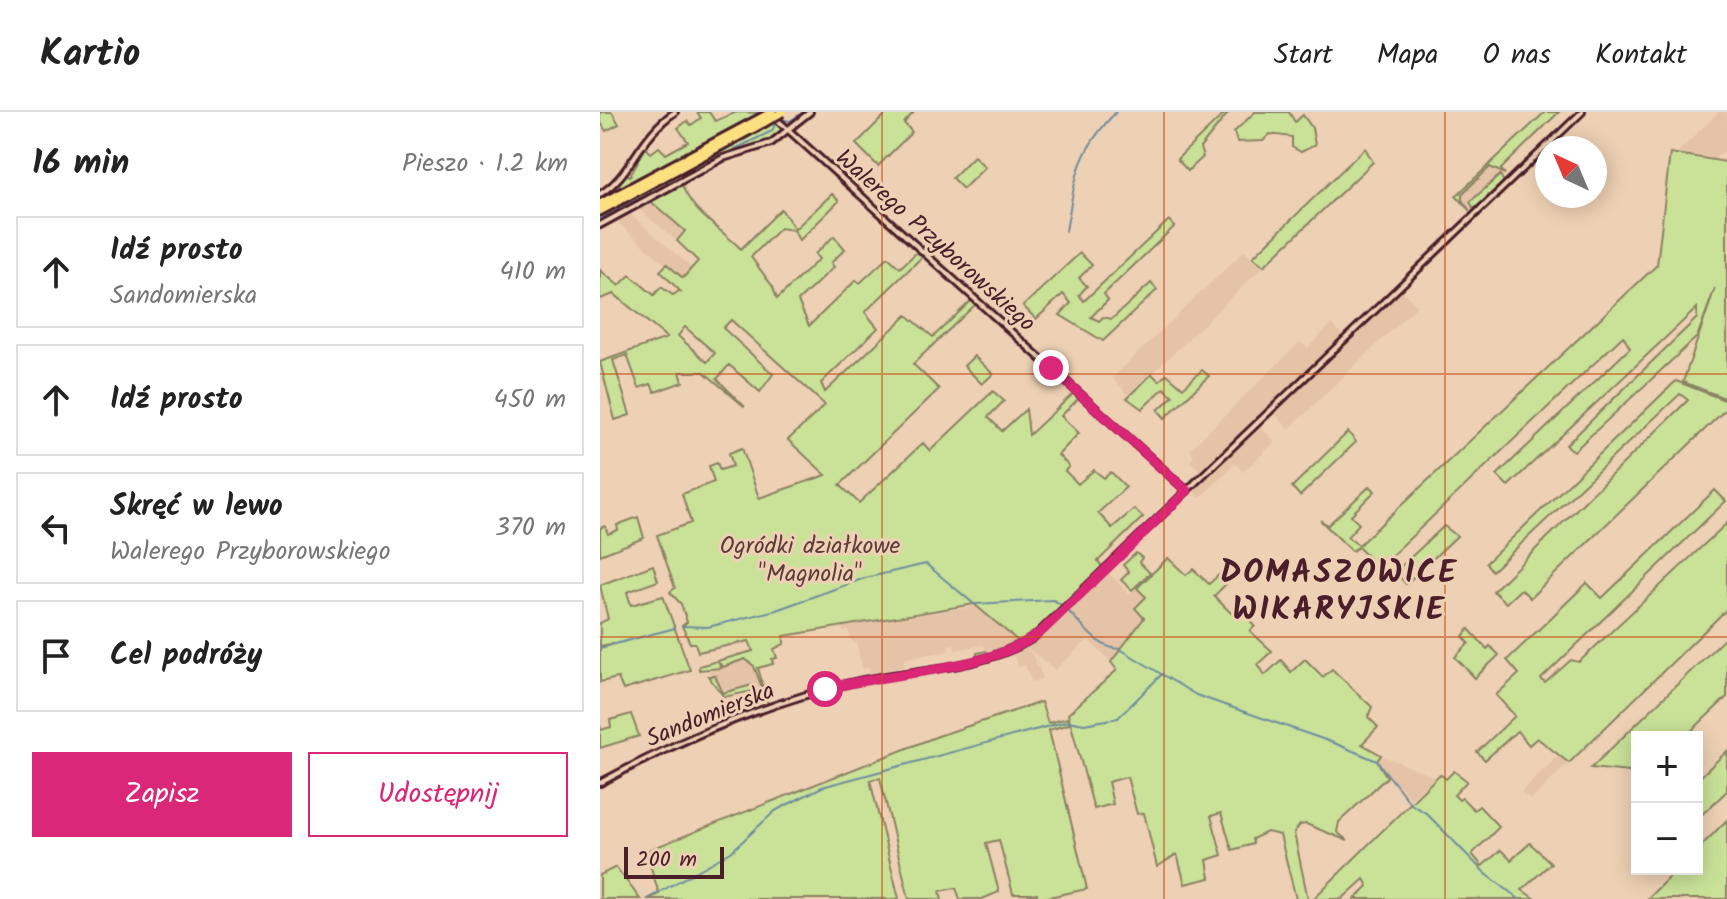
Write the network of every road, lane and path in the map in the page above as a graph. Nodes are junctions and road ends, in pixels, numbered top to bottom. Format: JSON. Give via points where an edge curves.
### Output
{"nodes":[{"id":1,"x":675,"y":112,"type":"edge"},
{"id":2,"x":770,"y":112,"type":"edge"},
{"id":3,"x":782,"y":112,"type":"edge"},
{"id":4,"x":810,"y":112,"type":"edge"},
{"id":5,"x":1582,"y":112,"type":"edge"},
{"id":6,"x":763,"y":120,"type":"junction"},
{"id":7,"x":788,"y":130,"type":"junction"},
{"id":8,"x":600,"y":194,"type":"edge"},
{"id":9,"x":600,"y":204,"type":"edge"},
{"id":10,"x":600,"y":211,"type":"edge"},
{"id":11,"x":600,"y":225,"type":"edge"},
{"id":12,"x":1187,"y":491,"type":"junction"},
{"id":13,"x":600,"y":783,"type":"edge"}],
"edges":[{"from":1,"to":8,"type":"street","via":[[647,135],[619,179]]},
{"from":2,"to":6,"type":"highway","bridge":true},
{"from":2,"to":7,"type":"street","name":"Walerego Przyborowskiego"},
{"from":3,"to":6,"type":"highway","bridge":true},
{"from":4,"to":7,"type":"street"},
{"from":5,"to":12,"type":"street","name":"Sandomierska"},
{"from":6,"to":9,"type":"highway"},
{"from":6,"to":10,"type":"highway"},
{"from":7,"to":11,"type":"street","via":[[771,143],[717,161]]},
{"from":7,"to":12,"type":"street","name":"Walerego Przyborowskiego"},
{"from":12,"to":13,"type":"street","name":"Sandomierska","via":[[1023,644],[985,659],[879,676],[801,697],[669,748]]}]}
